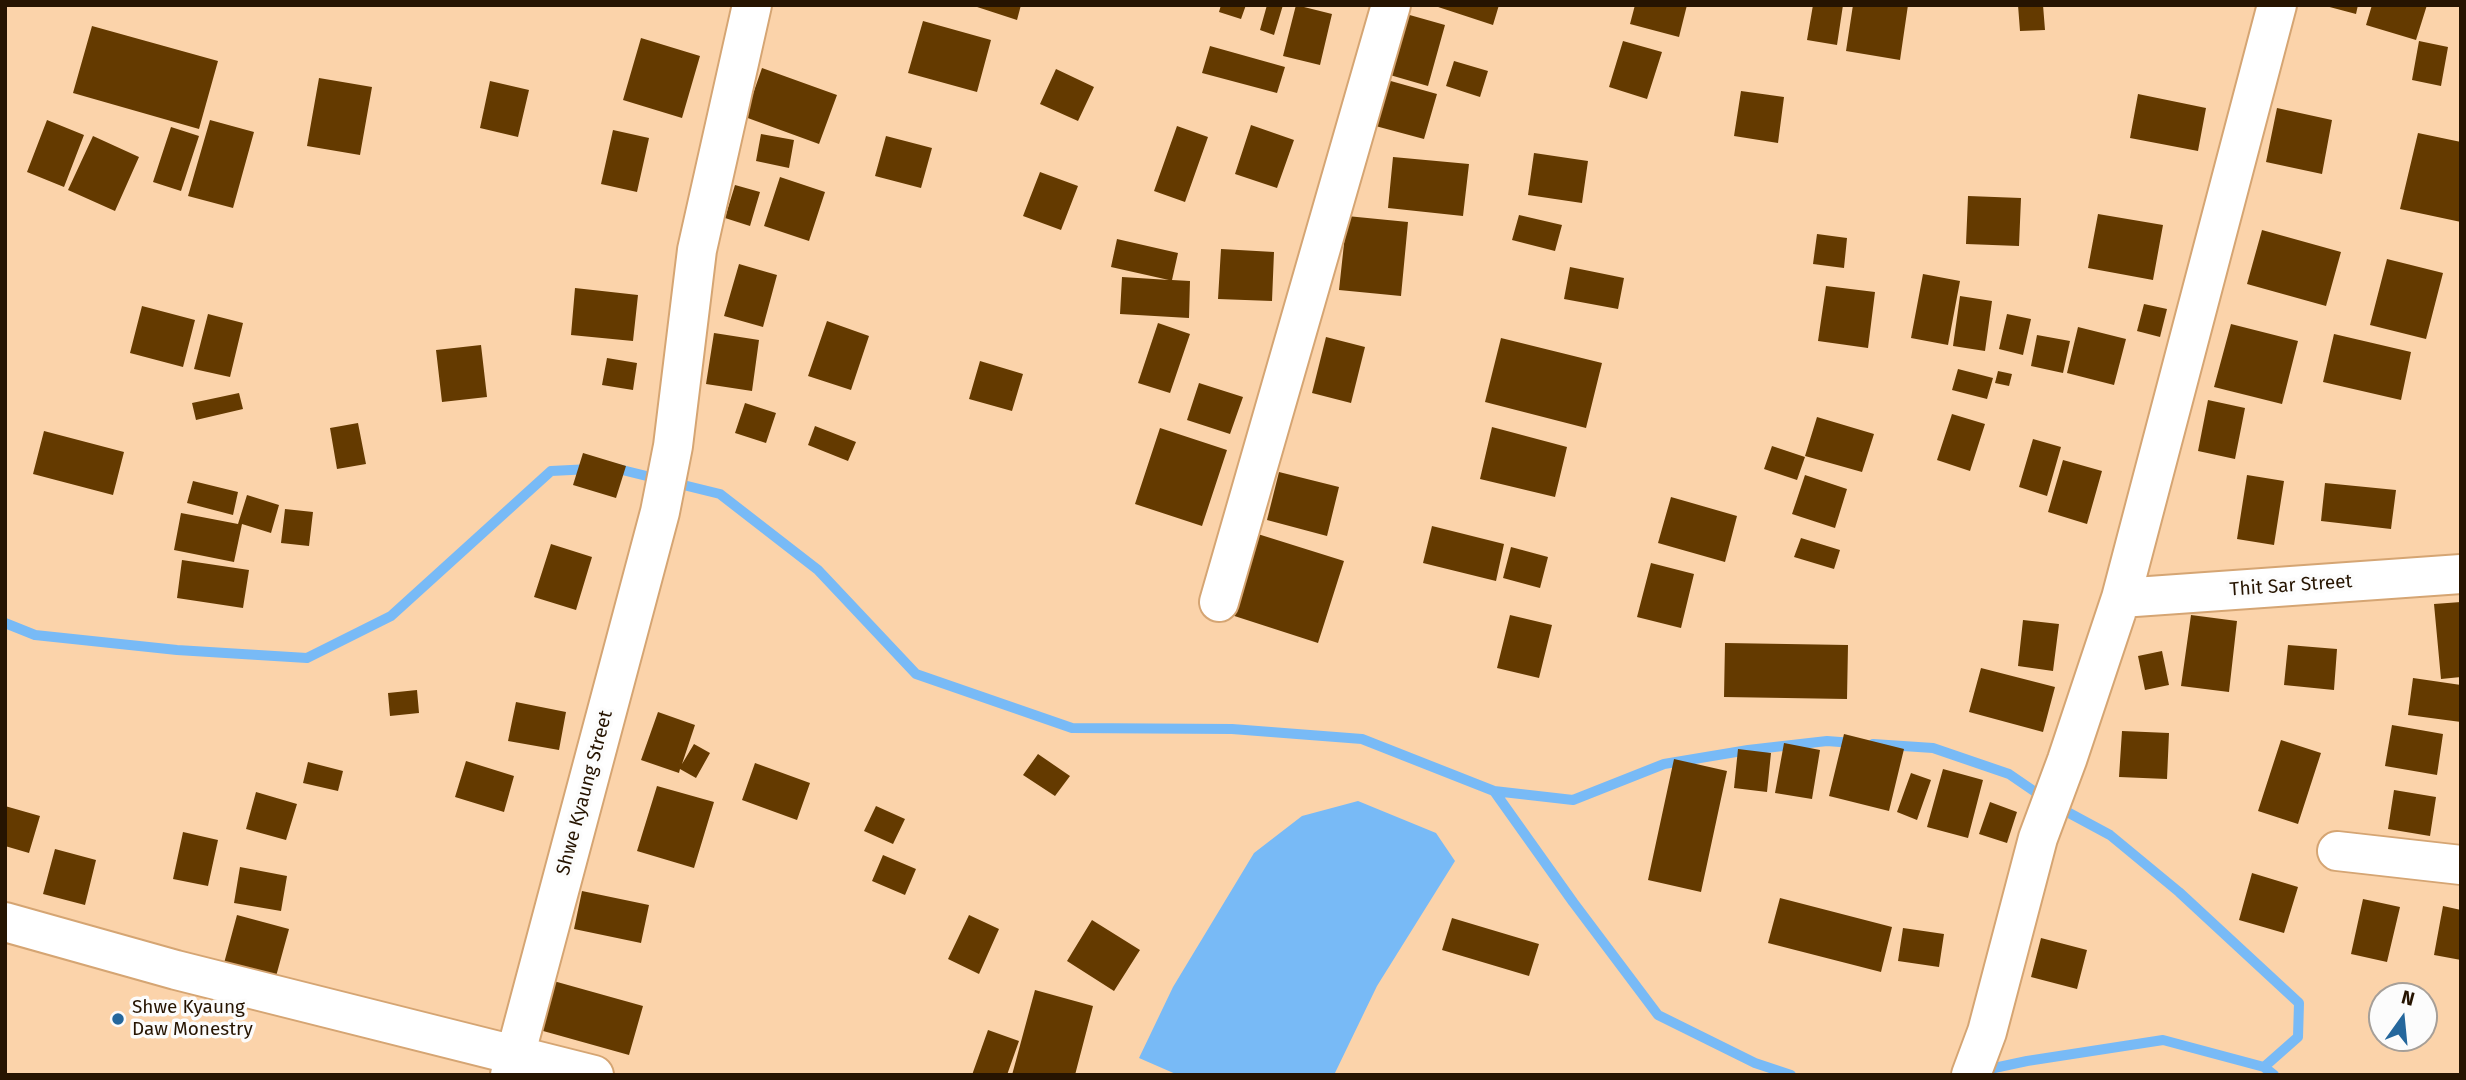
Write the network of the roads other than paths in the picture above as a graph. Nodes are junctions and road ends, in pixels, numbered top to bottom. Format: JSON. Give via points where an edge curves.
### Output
{"nodes":[{"id":1,"x":752,"y":5,"type":"edge"},
{"id":2,"x":1391,"y":5,"type":"edge"},
{"id":3,"x":2277,"y":5,"type":"edge"},
{"id":4,"x":2461,"y":574,"type":"edge"},
{"id":5,"x":2121,"y":598,"type":"junction"},
{"id":6,"x":1219,"y":602,"type":"dead end"},
{"id":7,"x":2337,"y":851,"type":"dead end"},
{"id":8,"x":2461,"y":865,"type":"edge"},
{"id":9,"x":5,"y":922,"type":"edge"},
{"id":10,"x":512,"y":1064,"type":"edge"},
{"id":11,"x":594,"y":1075,"type":"edge"},
{"id":12,"x":1971,"y":1075,"type":"edge"}],
"edges":[{"from":1,"to":10,"type":"street","name":"Shwe Kyaung Street","via":[[697,250],[673,446],[660,512]]},
{"from":2,"to":6,"type":"street"},
{"from":3,"to":5,"type":"street"},
{"from":4,"to":5,"type":"street","name":"Thit Sar Street"},
{"from":5,"to":12,"type":"street","via":[[2038,838],[1987,1032]]},
{"from":7,"to":8,"type":"street"},
{"from":9,"to":10,"type":"street"},
{"from":10,"to":11,"type":"street"}]}
